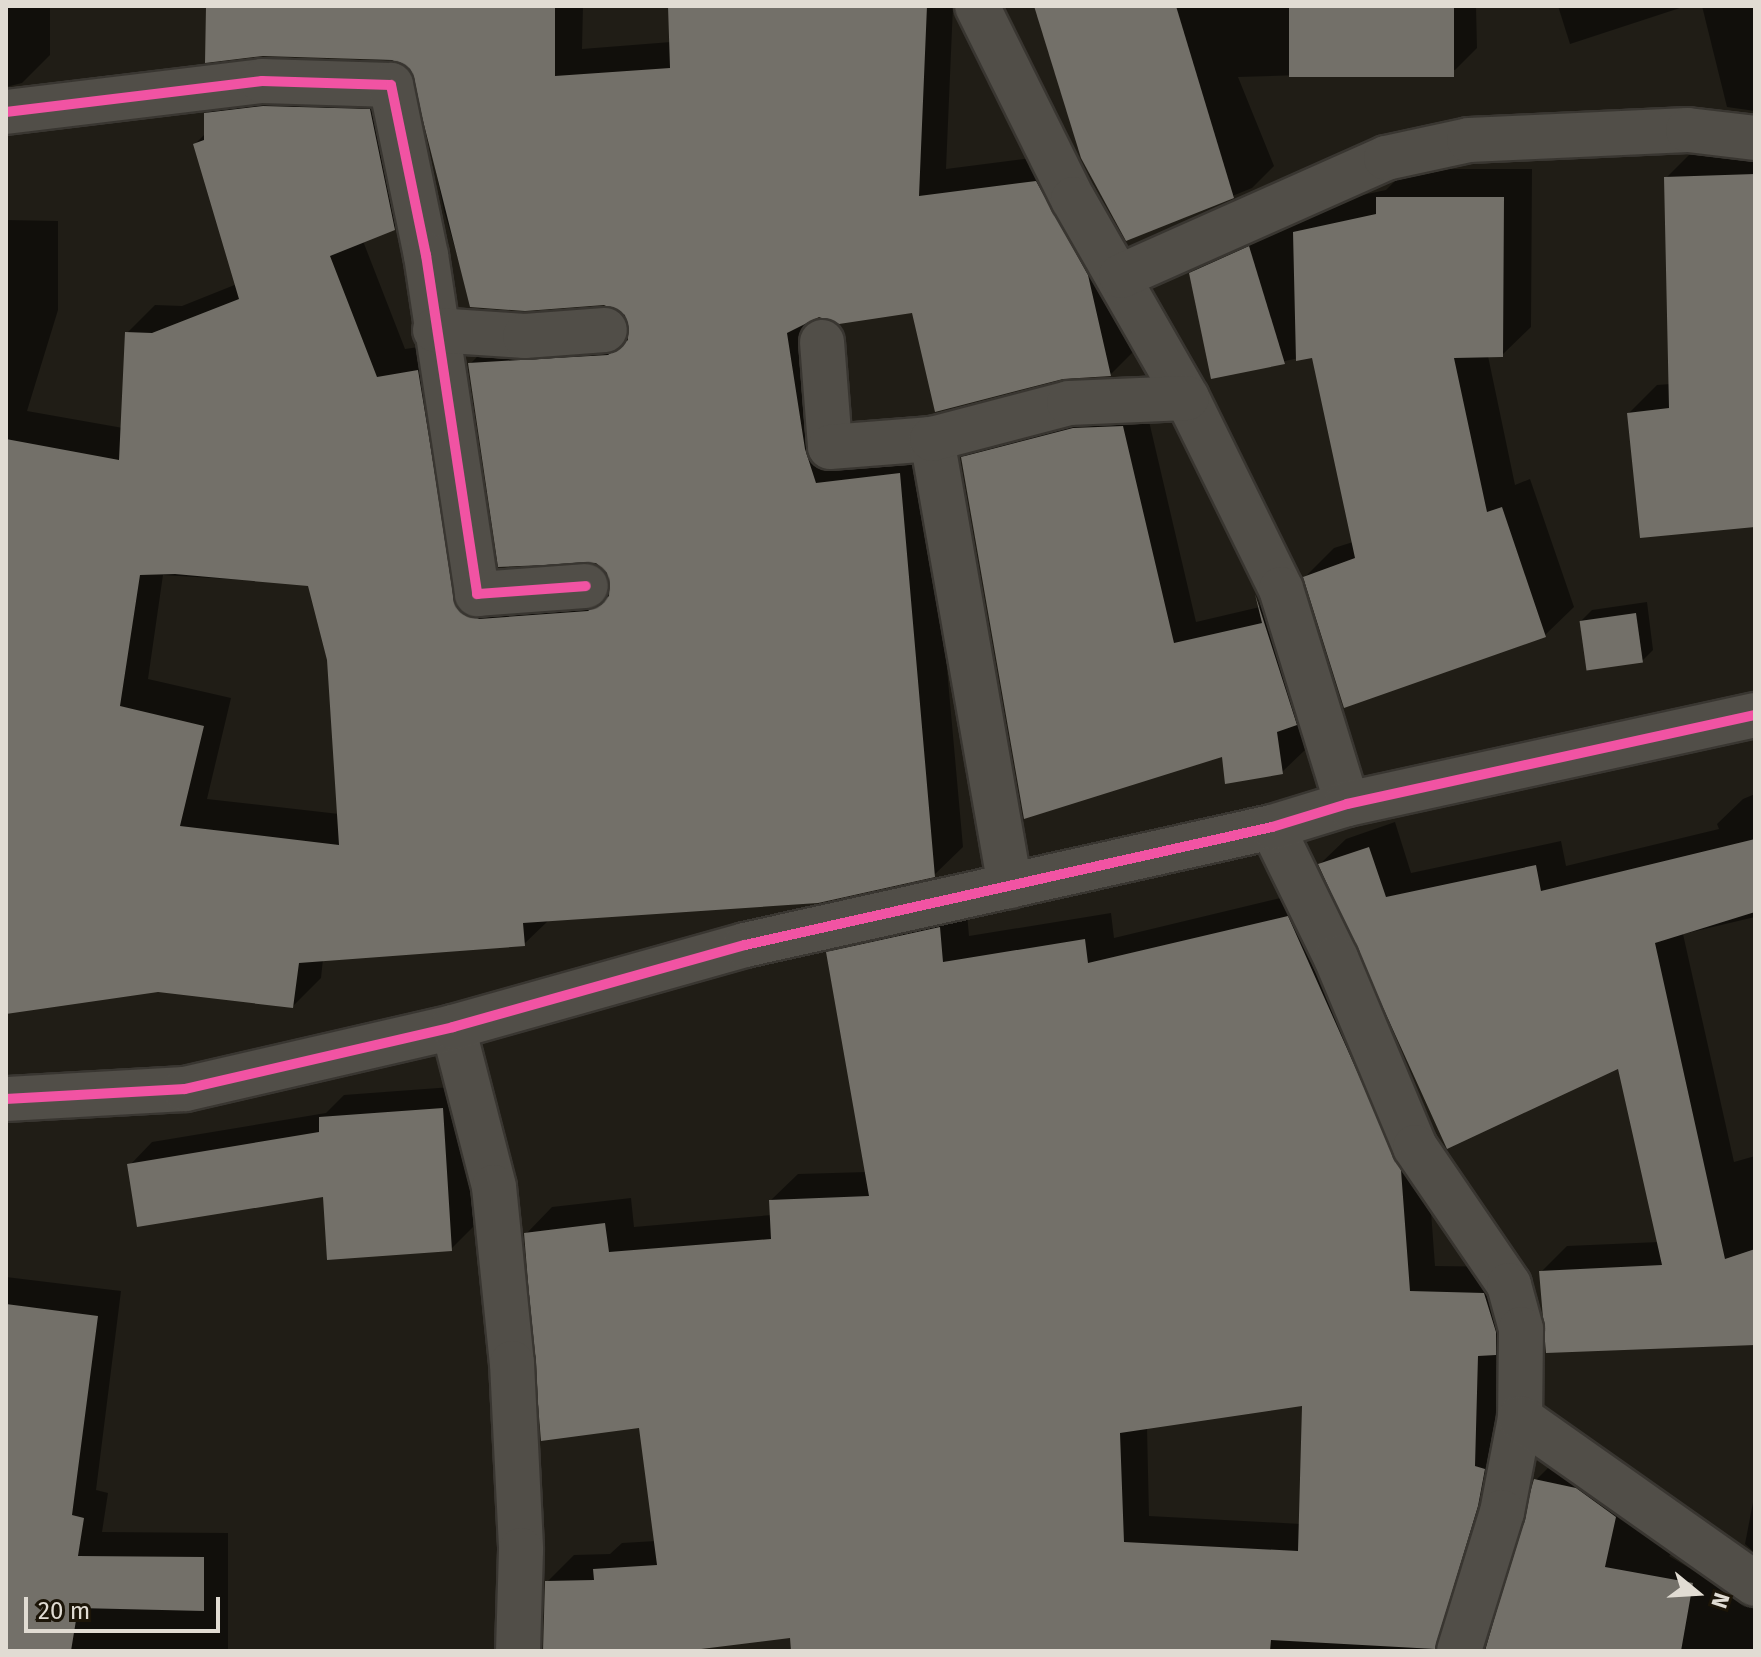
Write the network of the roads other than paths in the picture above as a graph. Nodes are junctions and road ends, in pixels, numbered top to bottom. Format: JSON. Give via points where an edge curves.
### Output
{"nodes":[{"id":1,"x":977,"y":6,"type":"edge"},
{"id":2,"x":6,"y":112,"type":"edge"},
{"id":3,"x":1755,"y":138,"type":"edge"},
{"id":4,"x":1121,"y":276,"type":"junction"},
{"id":5,"x":435,"y":330,"type":"junction"},
{"id":6,"x":605,"y":330,"type":"dead end"},
{"id":7,"x":822,"y":342,"type":"dead end"},
{"id":8,"x":1187,"y":398,"type":"junction"},
{"id":9,"x":932,"y":439,"type":"junction"},
{"id":10,"x":586,"y":586,"type":"dead end"},
{"id":11,"x":1755,"y":715,"type":"edge"},
{"id":12,"x":1347,"y":804,"type":"junction"},
{"id":13,"x":1272,"y":827,"type":"junction"},
{"id":14,"x":1010,"y":886,"type":"junction"},
{"id":15,"x":453,"y":1027,"type":"junction"},
{"id":16,"x":6,"y":1099,"type":"edge"},
{"id":17,"x":1520,"y":1418,"type":"junction"},
{"id":18,"x":1755,"y":1584,"type":"edge"},
{"id":19,"x":518,"y":1650,"type":"edge"},
{"id":20,"x":1459,"y":1651,"type":"edge"}],
"edges":[{"from":1,"to":4,"type":"street","via":[[1073,199]]},
{"from":2,"to":5,"type":"street","via":[[262,81],[391,85],[426,255]]},
{"from":3,"to":4,"type":"street","via":[[1688,130],[1469,140],[1399,155]]},
{"from":4,"to":8,"type":"street"},
{"from":5,"to":6,"type":"street","via":[[525,336]]},
{"from":5,"to":10,"type":"street","via":[[477,594]]},
{"from":7,"to":9,"type":"street","via":[[830,447]]},
{"from":8,"to":9,"type":"street","via":[[1069,403]]},
{"from":8,"to":12,"type":"street","via":[[1281,589]]},
{"from":9,"to":14,"type":"street"},
{"from":11,"to":12,"type":"street"},
{"from":12,"to":13,"type":"street"},
{"from":13,"to":14,"type":"street"},
{"from":13,"to":17,"type":"street","via":[[1336,958],[1415,1147],[1509,1285],[1521,1329]]},
{"from":14,"to":15,"type":"street","via":[[745,945]]},
{"from":15,"to":16,"type":"street","via":[[185,1089]]},
{"from":15,"to":19,"type":"street","via":[[495,1201],[515,1425],[521,1550]]},
{"from":17,"to":18,"type":"street"},
{"from":17,"to":20,"type":"street","via":[[1502,1512]]}]}
